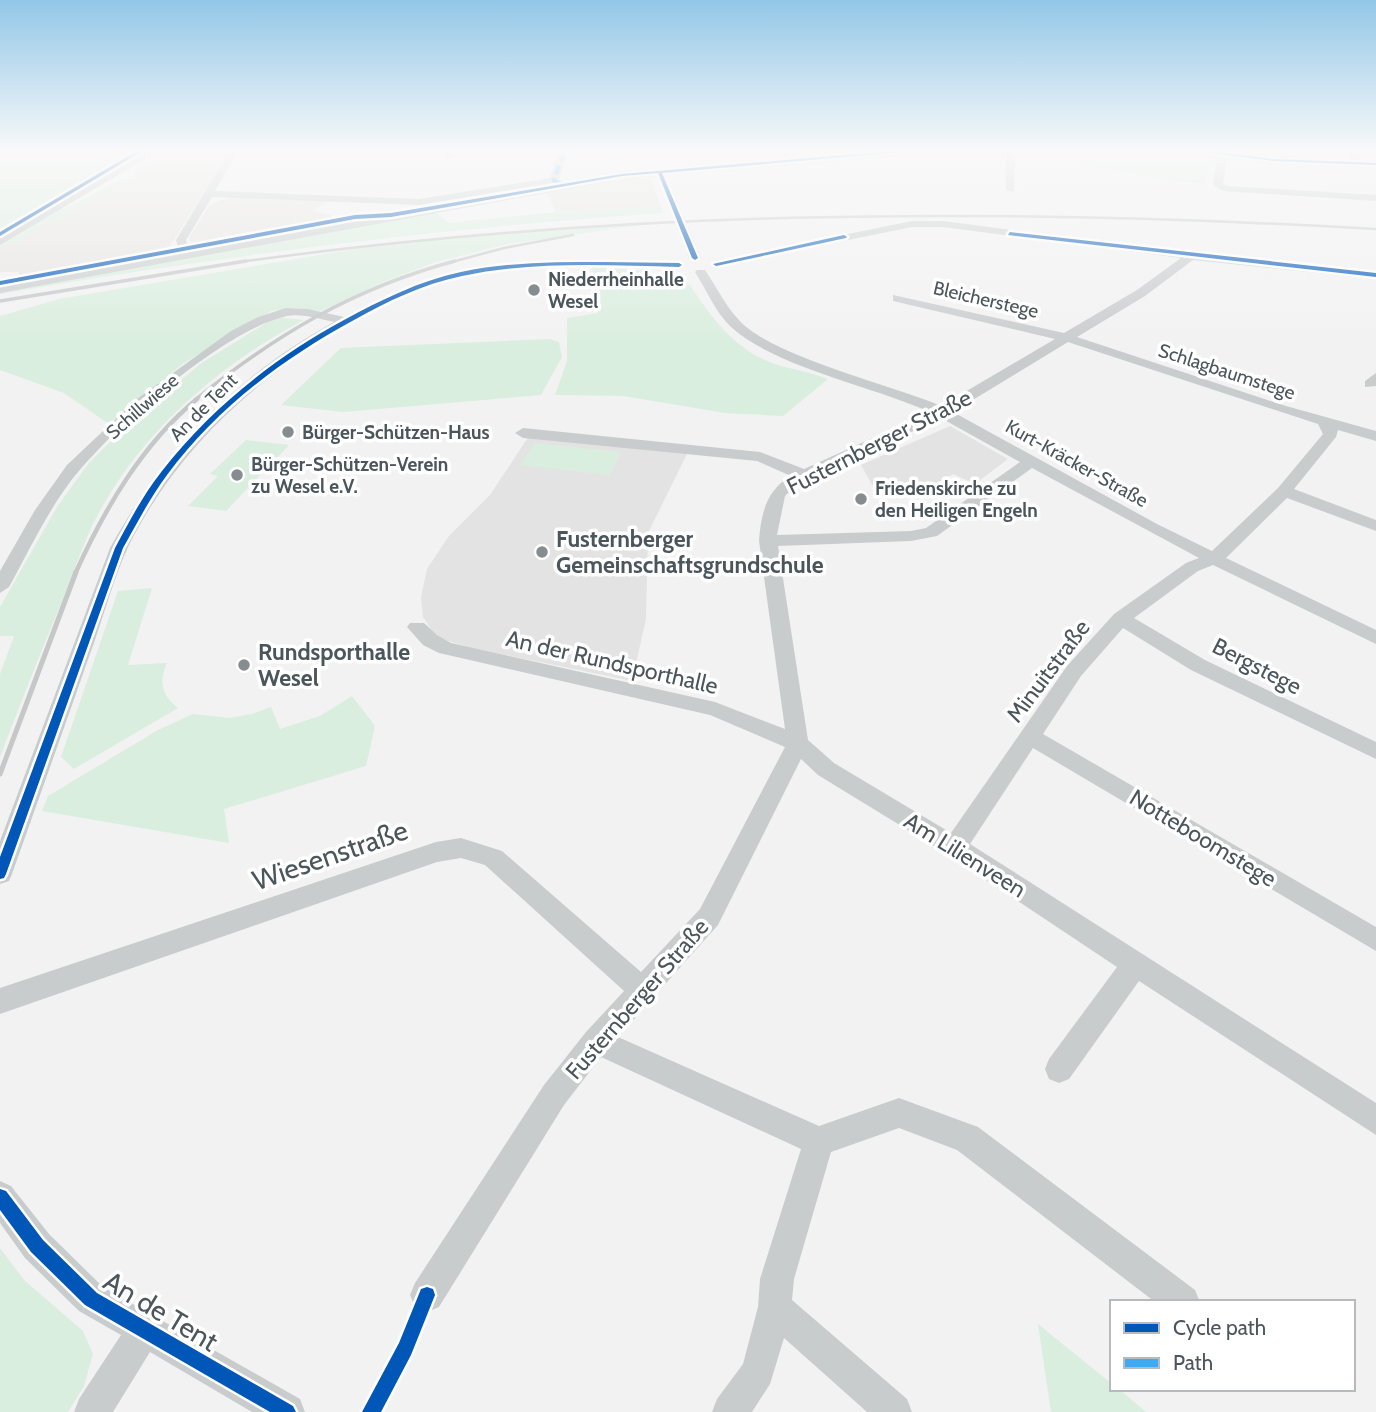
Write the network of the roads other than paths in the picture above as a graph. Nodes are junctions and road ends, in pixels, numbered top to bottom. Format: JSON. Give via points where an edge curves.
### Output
{"nodes":[{"id":1,"x":38,"y":218,"type":"edge"},
{"id":2,"x":195,"y":218,"type":"edge"},
{"id":3,"x":371,"y":218,"type":"edge"},
{"id":4,"x":678,"y":218,"type":"edge"},
{"id":5,"x":0,"y":240,"type":"edge"},
{"id":6,"x":184,"y":254,"type":"junction"},
{"id":7,"x":1191,"y":256,"type":"junction"},
{"id":8,"x":695,"y":258,"type":"junction"},
{"id":9,"x":716,"y":264,"type":"junction"},
{"id":10,"x":680,"y":265,"type":"junction"},
{"id":11,"x":701,"y":272,"type":"junction"},
{"id":12,"x":1376,"y":275,"type":"edge"},
{"id":13,"x":0,"y":288,"type":"edge"},
{"id":14,"x":897,"y":298,"type":"dead end"},
{"id":15,"x":344,"y":321,"type":"junction"},
{"id":16,"x":1067,"y":338,"type":"junction"},
{"id":17,"x":942,"y":412,"type":"junction"},
{"id":18,"x":1324,"y":422,"type":"junction"},
{"id":19,"x":523,"y":433,"type":"dead end"},
{"id":20,"x":1376,"y":436,"type":"edge"},
{"id":21,"x":1032,"y":461,"type":"junction"},
{"id":22,"x":804,"y":475,"type":"junction"},
{"id":23,"x":1284,"y":491,"type":"junction"},
{"id":24,"x":1376,"y":526,"type":"edge"},
{"id":25,"x":768,"y":541,"type":"junction"},
{"id":26,"x":1214,"y":559,"type":"junction"},
{"id":27,"x":0,"y":587,"type":"edge"},
{"id":28,"x":1121,"y":618,"type":"junction"},
{"id":29,"x":417,"y":627,"type":"dead end"},
{"id":30,"x":1376,"y":638,"type":"edge"},
{"id":31,"x":1030,"y":736,"type":"junction"},
{"id":32,"x":798,"y":743,"type":"junction"},
{"id":33,"x":1376,"y":751,"type":"edge"},
{"id":34,"x":955,"y":847,"type":"junction"},
{"id":35,"x":0,"y":874,"type":"edge"},
{"id":36,"x":1376,"y":940,"type":"edge"},
{"id":37,"x":1135,"y":964,"type":"junction"},
{"id":38,"x":642,"y":990,"type":"junction"},
{"id":39,"x":0,"y":1001,"type":"edge"},
{"id":40,"x":596,"y":1041,"type":"junction"},
{"id":41,"x":1059,"y":1069,"type":"dead end"},
{"id":42,"x":1376,"y":1120,"type":"edge"},
{"id":43,"x":819,"y":1141,"type":"junction"},
{"id":44,"x":0,"y":1198,"type":"edge"},
{"id":45,"x":426,"y":1295,"type":"dead end"},
{"id":46,"x":1180,"y":1300,"type":"edge"},
{"id":47,"x":775,"y":1307,"type":"junction"},
{"id":48,"x":144,"y":1330,"type":"junction"},
{"id":49,"x":92,"y":1412,"type":"edge"},
{"id":50,"x":287,"y":1412,"type":"edge"},
{"id":51,"x":730,"y":1412,"type":"edge"},
{"id":52,"x":894,"y":1412,"type":"edge"}],
"edges":[{"from":1,"to":5,"type":"main road"},
{"from":2,"to":6,"type":"street","via":[[181,240]]},
{"from":3,"to":6,"type":"main road"},
{"from":4,"to":8,"type":"street"},
{"from":6,"to":13,"type":"main road"},
{"from":7,"to":9,"type":"street","via":[[943,224],[912,224]]},
{"from":7,"to":12,"type":"street"},
{"from":7,"to":16,"type":"street","name":"Fusternberger Straße"},
{"from":8,"to":9,"type":"street"},
{"from":8,"to":10,"type":"street"},
{"from":9,"to":11,"type":"street"},
{"from":10,"to":11,"type":"street"},
{"from":10,"to":15,"type":"street","name":"An de Tent","via":[[588,262],[477,271],[421,286]]},
{"from":11,"to":17,"type":"street","name":"Kurt-Kräcker-Straße","via":[[734,323],[762,343]]},
{"from":14,"to":16,"type":"street","name":"Bleicherstege"},
{"from":15,"to":27,"type":"street","name":"Schillwiese","via":[[292,311],[266,317],[190,365],[71,470]]},
{"from":15,"to":35,"type":"street","name":"An de Tent","via":[[275,364],[230,400],[196,435],[135,514],[103,587]]},
{"from":16,"to":17,"type":"street","name":"Fusternberger Straße"},
{"from":16,"to":18,"type":"street","name":"Schlagbaumstege"},
{"from":17,"to":21,"type":"street","name":"Kurt-Kräcker-Straße"},
{"from":17,"to":22,"type":"street","name":"Fusternberger Straße"},
{"from":18,"to":20,"type":"street","name":"Schlagbaumstege"},
{"from":18,"to":23,"type":"street","name":"Minuitstraße","via":[[1331,434]]},
{"from":19,"to":22,"type":"street","via":[[760,457]]},
{"from":21,"to":25,"type":"street","via":[[931,532]]},
{"from":21,"to":26,"type":"street","name":"Kurt-Kräcker-Straße"},
{"from":22,"to":25,"type":"street","name":"Fusternberger Straße","via":[[777,495]]},
{"from":23,"to":24,"type":"street"},
{"from":23,"to":26,"type":"street","name":"Minuitstraße"},
{"from":25,"to":32,"type":"street","name":"Fusternberger Straße"},
{"from":26,"to":28,"type":"street","name":"Minuitstraße","via":[[1192,567]]},
{"from":26,"to":30,"type":"street","name":"Kurt-Kräcker-Straße"},
{"from":28,"to":31,"type":"street","name":"Minuitstraße","via":[[1074,671]]},
{"from":28,"to":33,"type":"street","name":"Bergstege","via":[[1198,665]]},
{"from":29,"to":32,"type":"street","name":"An der Rundsporthalle","via":[[446,648],[715,709]]},
{"from":31,"to":34,"type":"street","name":"Minuitstraße"},
{"from":31,"to":36,"type":"street","name":"Notteboomstege"},
{"from":32,"to":34,"type":"street","name":"Am Lilienveen","via":[[826,769]]},
{"from":32,"to":38,"type":"street","name":"Fusternberger Straße","via":[[709,917]]},
{"from":34,"to":37,"type":"street","name":"Am Lilienveen"},
{"from":37,"to":41,"type":"street"},
{"from":37,"to":42,"type":"street","name":"Am Lilienveen"},
{"from":38,"to":39,"type":"street","name":"Wiesenstraße","via":[[493,858],[461,848],[436,852]]},
{"from":38,"to":40,"type":"street","name":"Fusternberger Straße"},
{"from":40,"to":43,"type":"street"},
{"from":40,"to":45,"type":"street","name":"Fusternberger Straße","via":[[554,1095]]},
{"from":43,"to":46,"type":"street","via":[[899,1113],[967,1138]]},
{"from":43,"to":47,"type":"street","via":[[777,1279]]},
{"from":44,"to":48,"type":"street","name":"An de Tent","via":[[37,1246],[91,1299]]},
{"from":47,"to":51,"type":"street","via":[[758,1372]]},
{"from":47,"to":52,"type":"street"},
{"from":48,"to":49,"type":"street"},
{"from":48,"to":50,"type":"street","name":"An de Tent"}]}
